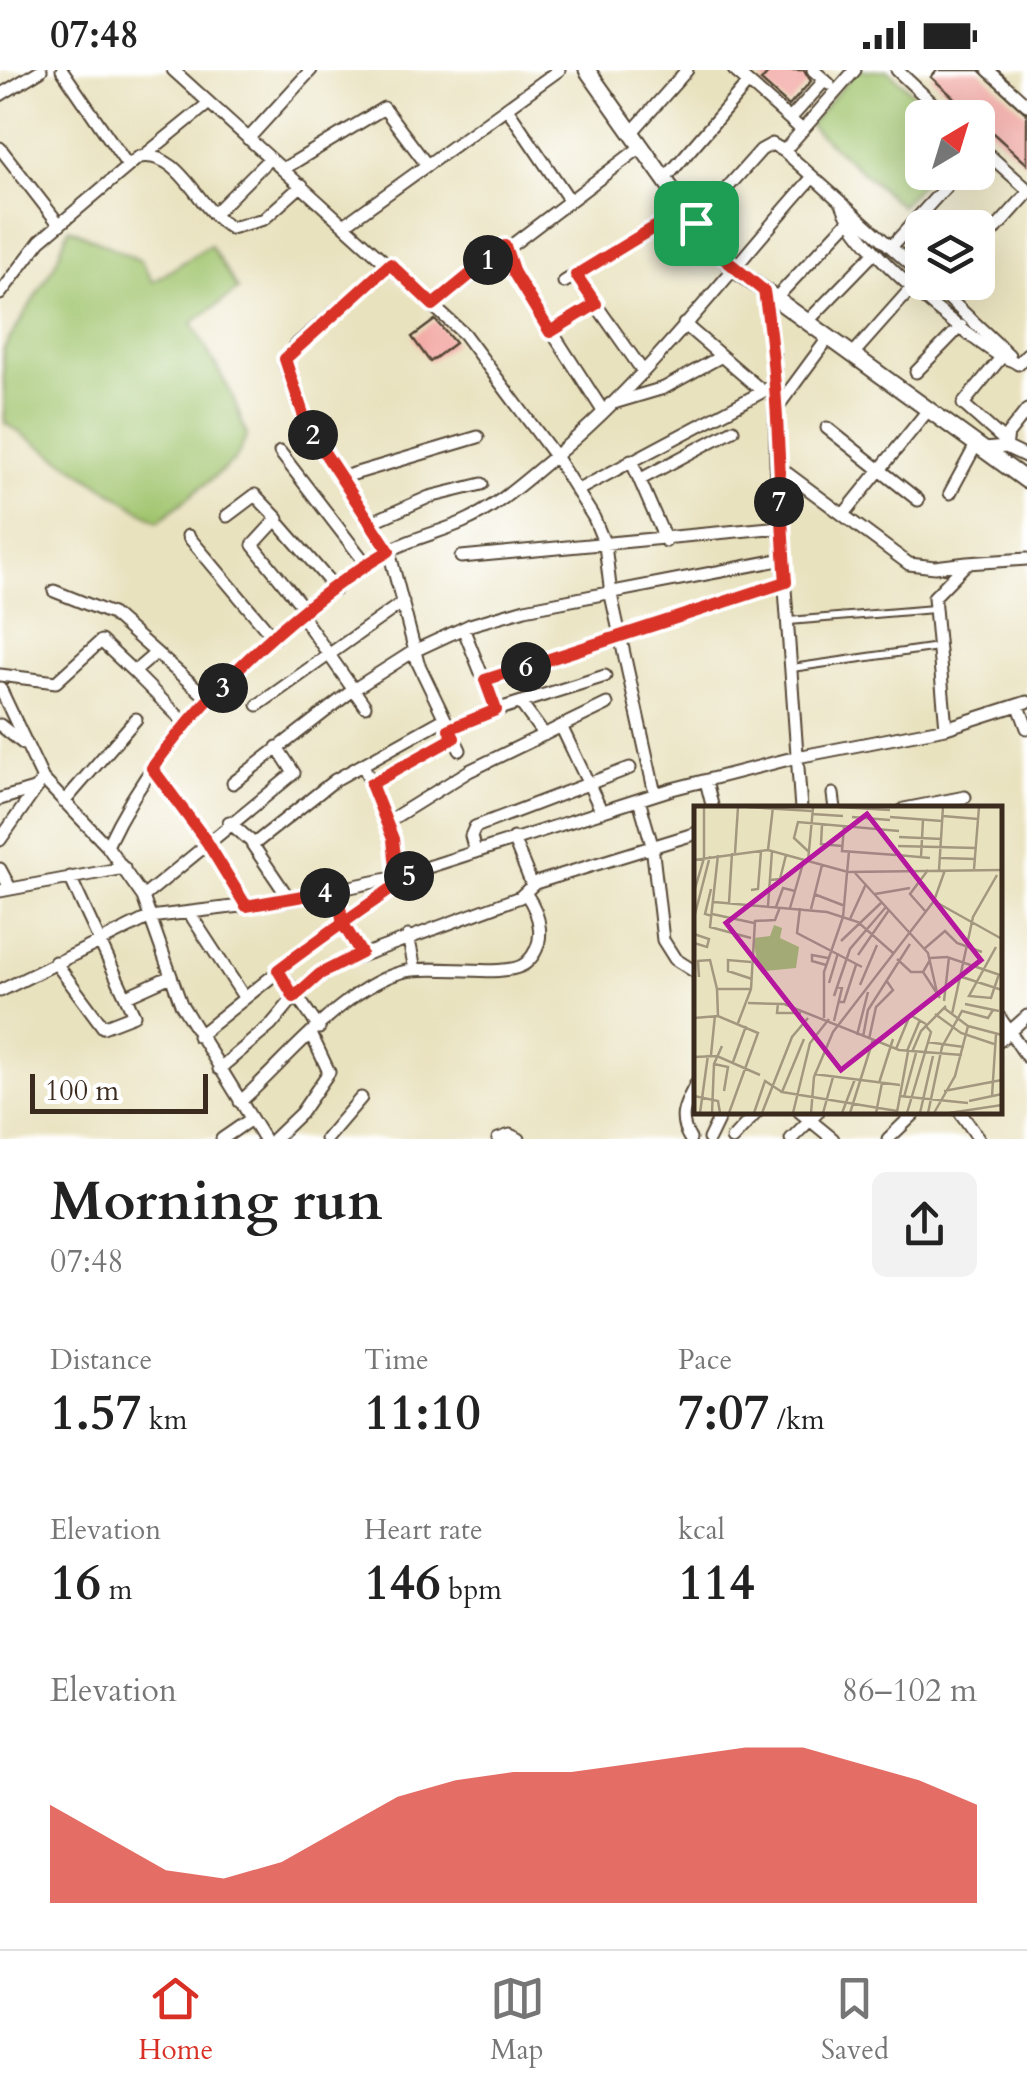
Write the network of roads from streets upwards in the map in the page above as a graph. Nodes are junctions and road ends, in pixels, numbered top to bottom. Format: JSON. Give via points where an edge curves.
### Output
{"nodes":[{"id":1,"x":41,"y":70,"type":"edge"},
{"id":2,"x":62,"y":70,"type":"edge"},
{"id":3,"x":311,"y":70,"type":"edge"},
{"id":4,"x":558,"y":70,"type":"edge"},
{"id":5,"x":687,"y":70,"type":"edge"},
{"id":6,"x":734,"y":70,"type":"edge"},
{"id":7,"x":814,"y":70,"type":"edge"},
{"id":8,"x":855,"y":70,"type":"edge"},
{"id":9,"x":897,"y":70,"type":"edge"},
{"id":10,"x":920,"y":70,"type":"edge"},
{"id":11,"x":988,"y":70,"type":"edge"},
{"id":12,"x":181,"y":72,"type":"edge"},
{"id":13,"x":594,"y":73,"type":"edge"},
{"id":14,"x":824,"y":80,"type":"junction"},
{"id":15,"x":910,"y":81,"type":"junction"},
{"id":16,"x":748,"y":84,"type":"junction"},
{"id":17,"x":836,"y":90,"type":"junction"},
{"id":18,"x":0,"y":95,"type":"edge"},
{"id":19,"x":930,"y":100,"type":"edge"},
{"id":20,"x":209,"y":103,"type":"junction"},
{"id":21,"x":1027,"y":105,"type":"edge"},
{"id":22,"x":507,"y":108,"type":"junction"},
{"id":23,"x":790,"y":120,"type":"junction"},
{"id":24,"x":801,"y":129,"type":"junction"},
{"id":25,"x":248,"y":139,"type":"junction"},
{"id":26,"x":636,"y":139,"type":"junction"},
{"id":27,"x":0,"y":148,"type":"edge"},
{"id":28,"x":784,"y":151,"type":"junction"},
{"id":29,"x":144,"y":156,"type":"junction"},
{"id":30,"x":270,"y":158,"type":"junction"},
{"id":31,"x":995,"y":163,"type":"edge"},
{"id":32,"x":427,"y":165,"type":"junction"},
{"id":33,"x":128,"y":166,"type":"junction"},
{"id":34,"x":283,"y":169,"type":"junction"},
{"id":35,"x":812,"y":178,"type":"junction"},
{"id":36,"x":664,"y":179,"type":"junction"},
{"id":37,"x":302,"y":186,"type":"junction"},
{"id":38,"x":943,"y":190,"type":"edge"},
{"id":39,"x":1027,"y":192,"type":"edge"},
{"id":40,"x":568,"y":198,"type":"junction"},
{"id":41,"x":686,"y":208,"type":"junction"},
{"id":42,"x":214,"y":214,"type":"junction"},
{"id":43,"x":849,"y":214,"type":"junction"},
{"id":44,"x":696,"y":223,"type":"junction"},
{"id":45,"x":59,"y":224,"type":"junction"},
{"id":46,"x":344,"y":225,"type":"junction"},
{"id":47,"x":995,"y":230,"type":"edge"},
{"id":48,"x":505,"y":246,"type":"junction"},
{"id":49,"x":892,"y":247,"type":"junction"},
{"id":50,"x":875,"y":252,"type":"junction"},
{"id":51,"x":905,"y":262,"type":"edge"},
{"id":52,"x":390,"y":264,"type":"junction"},
{"id":53,"x":733,"y":268,"type":"junction"},
{"id":54,"x":905,"y":270,"type":"edge"},
{"id":55,"x":0,"y":294,"type":"edge"},
{"id":56,"x":769,"y":295,"type":"junction"},
{"id":57,"x":905,"y":296,"type":"edge"},
{"id":58,"x":938,"y":300,"type":"edge"},
{"id":59,"x":950,"y":300,"type":"edge"},
{"id":60,"x":596,"y":304,"type":"junction"},
{"id":61,"x":433,"y":305,"type":"junction"},
{"id":62,"x":808,"y":321,"type":"junction"},
{"id":63,"x":684,"y":324,"type":"junction"},
{"id":64,"x":961,"y":326,"type":"junction"},
{"id":65,"x":550,"y":332,"type":"junction"},
{"id":66,"x":829,"y":337,"type":"junction"},
{"id":67,"x":852,"y":354,"type":"junction"},
{"id":68,"x":720,"y":357,"type":"junction"},
{"id":69,"x":1015,"y":360,"type":"edge"},
{"id":70,"x":642,"y":370,"type":"junction"},
{"id":71,"x":916,"y":372,"type":"dead end"},
{"id":72,"x":775,"y":385,"type":"junction"},
{"id":73,"x":761,"y":390,"type":"junction"},
{"id":74,"x":606,"y":408,"type":"junction"},
{"id":75,"x":776,"y":409,"type":"junction"},
{"id":76,"x":929,"y":409,"type":"junction"},
{"id":77,"x":1027,"y":410,"type":"edge"},
{"id":78,"x":827,"y":428,"type":"dead end"},
{"id":79,"x":733,"y":430,"type":"dead end"},
{"id":80,"x":478,"y":437,"type":"dead end"},
{"id":81,"x":1006,"y":444,"type":"junction"},
{"id":82,"x":980,"y":446,"type":"junction"},
{"id":83,"x":280,"y":452,"type":"dead end"},
{"id":84,"x":555,"y":456,"type":"junction"},
{"id":85,"x":1027,"y":457,"type":"edge"},
{"id":86,"x":631,"y":460,"type":"junction"},
{"id":87,"x":776,"y":465,"type":"junction"},
{"id":88,"x":880,"y":470,"type":"junction"},
{"id":89,"x":340,"y":478,"type":"junction"},
{"id":90,"x":641,"y":479,"type":"junction"},
{"id":91,"x":1027,"y":482,"type":"edge"},
{"id":92,"x":482,"y":484,"type":"dead end"},
{"id":93,"x":578,"y":490,"type":"junction"},
{"id":94,"x":950,"y":493,"type":"dead end"},
{"id":95,"x":918,"y":500,"type":"dead end"},
{"id":96,"x":844,"y":514,"type":"junction"},
{"id":97,"x":227,"y":516,"type":"dead end"},
{"id":98,"x":278,"y":520,"type":"junction"},
{"id":99,"x":372,"y":522,"type":"junction"},
{"id":100,"x":780,"y":526,"type":"junction"},
{"id":101,"x":188,"y":536,"type":"dead end"},
{"id":102,"x":666,"y":541,"type":"junction"},
{"id":103,"x":605,"y":544,"type":"junction"},
{"id":104,"x":389,"y":551,"type":"junction"},
{"id":105,"x":461,"y":557,"type":"dead end"},
{"id":106,"x":784,"y":559,"type":"junction"},
{"id":107,"x":1027,"y":559,"type":"edge"},
{"id":108,"x":967,"y":563,"type":"junction"},
{"id":109,"x":367,"y":566,"type":"junction"},
{"id":110,"x":786,"y":582,"type":"junction"},
{"id":111,"x":336,"y":589,"type":"junction"},
{"id":112,"x":54,"y":591,"type":"dead end"},
{"id":113,"x":611,"y":595,"type":"junction"},
{"id":114,"x":403,"y":602,"type":"junction"},
{"id":115,"x":304,"y":613,"type":"junction"},
{"id":116,"x":463,"y":628,"type":"junction"},
{"id":117,"x":622,"y":635,"type":"junction"},
{"id":118,"x":274,"y":638,"type":"junction"},
{"id":119,"x":414,"y":650,"type":"junction"},
{"id":120,"x":156,"y":652,"type":"junction"},
{"id":121,"x":327,"y":652,"type":"junction"},
{"id":122,"x":134,"y":672,"type":"junction"},
{"id":123,"x":0,"y":675,"type":"edge"},
{"id":124,"x":605,"y":676,"type":"dead end"},
{"id":125,"x":485,"y":680,"type":"junction"},
{"id":126,"x":0,"y":688,"type":"edge"},
{"id":127,"x":353,"y":690,"type":"junction"},
{"id":128,"x":211,"y":701,"type":"junction"},
{"id":129,"x":607,"y":704,"type":"dead end"},
{"id":130,"x":1023,"y":704,"type":"edge"},
{"id":131,"x":258,"y":705,"type":"dead end"},
{"id":132,"x":365,"y":706,"type":"dead end"},
{"id":133,"x":522,"y":706,"type":"junction"},
{"id":134,"x":496,"y":710,"type":"junction"},
{"id":135,"x":136,"y":719,"type":"dead end"},
{"id":136,"x":188,"y":725,"type":"junction"},
{"id":137,"x":0,"y":726,"type":"edge"},
{"id":138,"x":562,"y":726,"type":"junction"},
{"id":139,"x":946,"y":728,"type":"junction"},
{"id":140,"x":1027,"y":728,"type":"edge"},
{"id":141,"x":452,"y":734,"type":"junction"},
{"id":142,"x":544,"y":735,"type":"junction"},
{"id":143,"x":28,"y":746,"type":"junction"},
{"id":144,"x":277,"y":747,"type":"junction"},
{"id":145,"x":798,"y":757,"type":"junction"},
{"id":146,"x":363,"y":764,"type":"junction"},
{"id":147,"x":152,"y":768,"type":"junction"},
{"id":148,"x":630,"y":768,"type":"dead end"},
{"id":149,"x":706,"y":781,"type":"junction"},
{"id":150,"x":233,"y":782,"type":"dead end"},
{"id":151,"x":592,"y":783,"type":"junction"},
{"id":152,"x":40,"y":784,"type":"junction"},
{"id":153,"x":371,"y":784,"type":"junction"},
{"id":154,"x":655,"y":794,"type":"junction"},
{"id":155,"x":833,"y":794,"type":"dead end"},
{"id":156,"x":964,"y":797,"type":"dead end"},
{"id":157,"x":0,"y":799,"type":"edge"},
{"id":158,"x":638,"y":800,"type":"junction"},
{"id":159,"x":64,"y":802,"type":"junction"},
{"id":160,"x":712,"y":806,"type":"edge"},
{"id":161,"x":801,"y":806,"type":"edge"},
{"id":162,"x":835,"y":806,"type":"edge"},
{"id":163,"x":919,"y":806,"type":"edge"},
{"id":164,"x":602,"y":812,"type":"junction"},
{"id":165,"x":229,"y":822,"type":"junction"},
{"id":166,"x":386,"y":822,"type":"junction"},
{"id":167,"x":694,"y":834,"type":"edge"},
{"id":168,"x":513,"y":838,"type":"junction"},
{"id":169,"x":0,"y":840,"type":"edge"},
{"id":170,"x":207,"y":842,"type":"junction"},
{"id":171,"x":252,"y":844,"type":"junction"},
{"id":172,"x":107,"y":846,"type":"junction"},
{"id":173,"x":652,"y":846,"type":"junction"},
{"id":174,"x":475,"y":851,"type":"junction"},
{"id":175,"x":124,"y":868,"type":"junction"},
{"id":176,"x":0,"y":869,"type":"edge"},
{"id":177,"x":415,"y":872,"type":"junction"},
{"id":178,"x":70,"y":877,"type":"junction"},
{"id":179,"x":397,"y":877,"type":"junction"},
{"id":180,"x":529,"y":889,"type":"junction"},
{"id":181,"x":5,"y":890,"type":"edge"},
{"id":182,"x":337,"y":890,"type":"junction"},
{"id":183,"x":143,"y":898,"type":"junction"},
{"id":184,"x":290,"y":900,"type":"junction"},
{"id":185,"x":246,"y":906,"type":"junction"},
{"id":186,"x":190,"y":914,"type":"junction"},
{"id":187,"x":150,"y":918,"type":"junction"},
{"id":188,"x":343,"y":924,"type":"junction"},
{"id":189,"x":408,"y":936,"type":"junction"},
{"id":190,"x":98,"y":939,"type":"junction"},
{"id":191,"x":361,"y":953,"type":"junction"},
{"id":192,"x":55,"y":962,"type":"junction"},
{"id":193,"x":415,"y":968,"type":"junction"},
{"id":194,"x":278,"y":970,"type":"junction"},
{"id":195,"x":694,"y":971,"type":"edge"},
{"id":196,"x":171,"y":976,"type":"junction"},
{"id":197,"x":1,"y":989,"type":"edge"},
{"id":198,"x":129,"y":996,"type":"junction"},
{"id":199,"x":244,"y":997,"type":"junction"},
{"id":200,"x":294,"y":997,"type":"junction"},
{"id":201,"x":1027,"y":1016,"type":"edge"},
{"id":202,"x":316,"y":1032,"type":"junction"},
{"id":203,"x":1004,"y":1035,"type":"edge"},
{"id":204,"x":198,"y":1036,"type":"junction"},
{"id":205,"x":1027,"y":1057,"type":"edge"},
{"id":206,"x":219,"y":1069,"type":"junction"},
{"id":207,"x":694,"y":1088,"type":"edge"},
{"id":208,"x":361,"y":1098,"type":"dead end"},
{"id":209,"x":240,"y":1102,"type":"junction"},
{"id":210,"x":721,"y":1114,"type":"edge"},
{"id":211,"x":755,"y":1114,"type":"edge"},
{"id":212,"x":810,"y":1114,"type":"edge"},
{"id":213,"x":914,"y":1114,"type":"edge"},
{"id":214,"x":961,"y":1114,"type":"edge"},
{"id":215,"x":251,"y":1119,"type":"junction"},
{"id":216,"x":222,"y":1139,"type":"edge"},
{"id":217,"x":264,"y":1139,"type":"edge"},
{"id":218,"x":274,"y":1139,"type":"edge"},
{"id":219,"x":326,"y":1139,"type":"edge"},
{"id":220,"x":498,"y":1139,"type":"edge"},
{"id":221,"x":520,"y":1139,"type":"edge"},
{"id":222,"x":690,"y":1139,"type":"edge"},
{"id":223,"x":709,"y":1139,"type":"edge"},
{"id":224,"x":732,"y":1139,"type":"edge"},
{"id":225,"x":791,"y":1139,"type":"edge"},
{"id":226,"x":832,"y":1139,"type":"edge"},
{"id":227,"x":888,"y":1139,"type":"edge"},
{"id":228,"x":979,"y":1139,"type":"edge"}],
"edges":[{"from":1,"to":18,"type":"street"},
{"from":2,"to":33,"type":"street"},
{"from":3,"to":25,"type":"street"},
{"from":4,"to":22,"type":"street"},
{"from":5,"to":26,"type":"street"},
{"from":6,"to":16,"type":"street"},
{"from":7,"to":14,"type":"street"},
{"from":8,"to":17,"type":"street"},
{"from":9,"to":15,"type":"street"},
{"from":10,"to":15,"type":"street"},
{"from":11,"to":21,"type":"street"},
{"from":12,"to":20,"type":"street"},
{"from":13,"to":26,"type":"street"},
{"from":14,"to":17,"type":"street"},
{"from":14,"to":23,"type":"street"},
{"from":15,"to":19,"type":"street"},
{"from":16,"to":23,"type":"street"},
{"from":16,"to":36,"type":"street"},
{"from":17,"to":24,"type":"street"},
{"from":20,"to":25,"type":"street"},
{"from":20,"to":29,"type":"street"},
{"from":22,"to":32,"type":"street"},
{"from":22,"to":40,"type":"street"},
{"from":23,"to":24,"type":"street"},
{"from":24,"to":28,"type":"street"},
{"from":25,"to":30,"type":"street"},
{"from":26,"to":36,"type":"street"},
{"from":26,"to":40,"type":"street"},
{"from":27,"to":45,"type":"street"},
{"from":28,"to":35,"type":"street"},
{"from":28,"to":44,"type":"street","via":[[772,144],[761,150]]},
{"from":29,"to":33,"type":"street"},
{"from":29,"to":42,"type":"street","via":[[175,168]]},
{"from":30,"to":34,"type":"street"},
{"from":30,"to":42,"type":"street"},
{"from":31,"to":39,"type":"street"},
{"from":32,"to":34,"type":"street","via":[[384,108]]},
{"from":32,"to":46,"type":"street"},
{"from":33,"to":45,"type":"street"},
{"from":34,"to":37,"type":"street"},
{"from":35,"to":43,"type":"street"},
{"from":35,"to":53,"type":"street"},
{"from":36,"to":41,"type":"street"},
{"from":37,"to":42,"type":"street","via":[[250,224],[231,228]]},
{"from":37,"to":46,"type":"street"},
{"from":38,"to":49,"type":"street"},
{"from":39,"to":47,"type":"street"},
{"from":40,"to":48,"type":"street"},
{"from":41,"to":44,"type":"street"},
{"from":41,"to":60,"type":"street","via":[[570,278]]},
{"from":43,"to":49,"type":"street"},
{"from":43,"to":50,"type":"street"},
{"from":43,"to":56,"type":"street"},
{"from":44,"to":53,"type":"street"},
{"from":45,"to":55,"type":"street"},
{"from":46,"to":52,"type":"street"},
{"from":48,"to":61,"type":"street"},
{"from":48,"to":65,"type":"street"},
{"from":49,"to":51,"type":"street"},
{"from":50,"to":54,"type":"street"},
{"from":50,"to":62,"type":"street"},
{"from":52,"to":61,"type":"street"},
{"from":52,"to":89,"type":"street","via":[[285,359],[307,426]]},
{"from":53,"to":56,"type":"street"},
{"from":53,"to":63,"type":"street"},
{"from":56,"to":62,"type":"street"},
{"from":56,"to":72,"type":"street"},
{"from":57,"to":67,"type":"street"},
{"from":58,"to":64,"type":"street"},
{"from":59,"to":69,"type":"street"},
{"from":60,"to":65,"type":"street"},
{"from":60,"to":70,"type":"street"},
{"from":61,"to":84,"type":"street","via":[[497,373]]},
{"from":62,"to":66,"type":"street"},
{"from":63,"to":68,"type":"street"},
{"from":63,"to":70,"type":"street"},
{"from":64,"to":69,"type":"street"},
{"from":64,"to":71,"type":"street"},
{"from":65,"to":74,"type":"street"},
{"from":66,"to":67,"type":"street"},
{"from":66,"to":75,"type":"street"},
{"from":67,"to":76,"type":"street"},
{"from":68,"to":73,"type":"street"},
{"from":68,"to":74,"type":"street","via":[[664,388]]},
{"from":69,"to":81,"type":"street","via":[[963,404]]},
{"from":70,"to":74,"type":"street"},
{"from":72,"to":73,"type":"street"},
{"from":72,"to":75,"type":"street"},
{"from":73,"to":86,"type":"street"},
{"from":74,"to":84,"type":"street"},
{"from":75,"to":87,"type":"street"},
{"from":76,"to":82,"type":"street"},
{"from":76,"to":88,"type":"street"},
{"from":77,"to":81,"type":"street"},
{"from":78,"to":88,"type":"street"},
{"from":79,"to":90,"type":"street"},
{"from":80,"to":89,"type":"street"},
{"from":81,"to":82,"type":"street"},
{"from":81,"to":85,"type":"street"},
{"from":82,"to":91,"type":"street"},
{"from":82,"to":94,"type":"street"},
{"from":83,"to":109,"type":"street"},
{"from":84,"to":93,"type":"street"},
{"from":84,"to":104,"type":"street","via":[[472,518]]},
{"from":86,"to":90,"type":"street"},
{"from":86,"to":93,"type":"street"},
{"from":87,"to":96,"type":"street"},
{"from":87,"to":100,"type":"street"},
{"from":88,"to":95,"type":"street"},
{"from":88,"to":96,"type":"street"},
{"from":89,"to":99,"type":"street"},
{"from":90,"to":102,"type":"street"},
{"from":92,"to":99,"type":"street","via":[[429,497]]},
{"from":93,"to":103,"type":"street"},
{"from":96,"to":108,"type":"street","via":[[909,564]]},
{"from":97,"to":98,"type":"street","via":[[255,495]]},
{"from":98,"to":111,"type":"street"},
{"from":98,"to":115,"type":"street","via":[[253,545]]},
{"from":99,"to":104,"type":"street"},
{"from":100,"to":102,"type":"street"},
{"from":100,"to":106,"type":"street"},
{"from":101,"to":118,"type":"street"},
{"from":102,"to":103,"type":"street"},
{"from":103,"to":105,"type":"street"},
{"from":103,"to":113,"type":"street"},
{"from":104,"to":109,"type":"street"},
{"from":104,"to":114,"type":"street"},
{"from":106,"to":110,"type":"street"},
{"from":106,"to":113,"type":"street"},
{"from":107,"to":108,"type":"street"},
{"from":108,"to":139,"type":"street","via":[[938,591],[934,609]]},
{"from":109,"to":111,"type":"street"},
{"from":110,"to":117,"type":"street"},
{"from":110,"to":145,"type":"street"},
{"from":111,"to":115,"type":"street"},
{"from":112,"to":120,"type":"street","via":[[112,614]]},
{"from":113,"to":116,"type":"street","via":[[524,609]]},
{"from":113,"to":117,"type":"street"},
{"from":114,"to":119,"type":"street"},
{"from":114,"to":121,"type":"street"},
{"from":115,"to":118,"type":"street"},
{"from":115,"to":121,"type":"street"},
{"from":116,"to":119,"type":"street"},
{"from":116,"to":125,"type":"street"},
{"from":117,"to":125,"type":"street"},
{"from":117,"to":154,"type":"street"},
{"from":118,"to":128,"type":"street"},
{"from":119,"to":127,"type":"street"},
{"from":119,"to":141,"type":"street"},
{"from":120,"to":122,"type":"street"},
{"from":120,"to":128,"type":"street"},
{"from":121,"to":127,"type":"street"},
{"from":121,"to":131,"type":"street"},
{"from":122,"to":123,"type":"street","via":[[101,640],[59,681]]},
{"from":122,"to":136,"type":"street"},
{"from":124,"to":133,"type":"street"},
{"from":125,"to":134,"type":"street"},
{"from":126,"to":143,"type":"street"},
{"from":127,"to":132,"type":"street"},
{"from":127,"to":144,"type":"street"},
{"from":128,"to":136,"type":"street"},
{"from":129,"to":138,"type":"street"},
{"from":130,"to":139,"type":"street"},
{"from":130,"to":140,"type":"street"},
{"from":133,"to":134,"type":"street"},
{"from":133,"to":142,"type":"street"},
{"from":134,"to":141,"type":"street"},
{"from":135,"to":159,"type":"street"},
{"from":136,"to":147,"type":"street"},
{"from":137,"to":143,"type":"street"},
{"from":138,"to":142,"type":"street"},
{"from":138,"to":151,"type":"street"},
{"from":139,"to":145,"type":"street"},
{"from":141,"to":146,"type":"street"},
{"from":141,"to":153,"type":"street"},
{"from":142,"to":166,"type":"street"},
{"from":143,"to":152,"type":"street"},
{"from":144,"to":150,"type":"street"},
{"from":144,"to":165,"type":"street","via":[[294,773]]},
{"from":145,"to":149,"type":"street"},
{"from":145,"to":161,"type":"street"},
{"from":146,"to":153,"type":"street"},
{"from":146,"to":171,"type":"street"},
{"from":147,"to":170,"type":"street"},
{"from":147,"to":172,"type":"street"},
{"from":148,"to":151,"type":"street"},
{"from":149,"to":154,"type":"street"},
{"from":149,"to":160,"type":"street"},
{"from":151,"to":164,"type":"street"},
{"from":151,"to":174,"type":"street","via":[[474,827]]},
{"from":152,"to":157,"type":"street"},
{"from":152,"to":159,"type":"street"},
{"from":152,"to":169,"type":"street"},
{"from":153,"to":166,"type":"street"},
{"from":154,"to":158,"type":"street"},
{"from":155,"to":162,"type":"street"},
{"from":156,"to":163,"type":"street"},
{"from":158,"to":164,"type":"street"},
{"from":158,"to":173,"type":"street"},
{"from":159,"to":172,"type":"street"},
{"from":164,"to":168,"type":"street"},
{"from":165,"to":170,"type":"street"},
{"from":165,"to":171,"type":"street"},
{"from":166,"to":179,"type":"street"},
{"from":167,"to":173,"type":"street"},
{"from":168,"to":174,"type":"street"},
{"from":168,"to":180,"type":"street"},
{"from":170,"to":183,"type":"street"},
{"from":170,"to":185,"type":"street"},
{"from":171,"to":184,"type":"street"},
{"from":172,"to":175,"type":"street"},
{"from":173,"to":180,"type":"street"},
{"from":173,"to":195,"type":"street","via":[[663,940]]},
{"from":174,"to":177,"type":"street"},
{"from":175,"to":178,"type":"street"},
{"from":175,"to":183,"type":"street"},
{"from":176,"to":181,"type":"street"},
{"from":177,"to":179,"type":"street"},
{"from":177,"to":188,"type":"street"},
{"from":178,"to":181,"type":"street"},
{"from":178,"to":190,"type":"street"},
{"from":179,"to":182,"type":"street"},
{"from":180,"to":189,"type":"street"},
{"from":180,"to":193,"type":"street","via":[[540,928],[522,966]]},
{"from":182,"to":184,"type":"street"},
{"from":182,"to":188,"type":"street"},
{"from":183,"to":187,"type":"street"},
{"from":184,"to":185,"type":"street"},
{"from":185,"to":186,"type":"street"},
{"from":186,"to":187,"type":"street"},
{"from":186,"to":199,"type":"street"},
{"from":187,"to":190,"type":"street"},
{"from":187,"to":196,"type":"street"},
{"from":188,"to":191,"type":"street"},
{"from":188,"to":194,"type":"street"},
{"from":189,"to":191,"type":"street"},
{"from":189,"to":193,"type":"street"},
{"from":190,"to":192,"type":"street"},
{"from":190,"to":198,"type":"street"},
{"from":191,"to":200,"type":"street"},
{"from":192,"to":197,"type":"street"},
{"from":192,"to":198,"type":"street","via":[[104,1027],[134,1015]]},
{"from":193,"to":202,"type":"street","via":[[371,985]]},
{"from":194,"to":199,"type":"street"},
{"from":194,"to":200,"type":"street"},
{"from":196,"to":198,"type":"street"},
{"from":196,"to":204,"type":"street"},
{"from":199,"to":204,"type":"street"},
{"from":200,"to":202,"type":"street"},
{"from":200,"to":206,"type":"street"},
{"from":201,"to":203,"type":"street"},
{"from":202,"to":209,"type":"street"},
{"from":202,"to":218,"type":"street","via":[[329,1072],[302,1113]]},
{"from":203,"to":205,"type":"street"},
{"from":204,"to":206,"type":"street"},
{"from":206,"to":209,"type":"street"},
{"from":207,"to":222,"type":"street","via":[[682,1110]]},
{"from":208,"to":219,"type":"street"},
{"from":209,"to":215,"type":"street"},
{"from":210,"to":223,"type":"street"},
{"from":211,"to":224,"type":"street"},
{"from":212,"to":225,"type":"street"},
{"from":212,"to":226,"type":"street"},
{"from":213,"to":227,"type":"street"},
{"from":214,"to":228,"type":"street"},
{"from":215,"to":216,"type":"street"},
{"from":215,"to":217,"type":"street"},
{"from":220,"to":221,"type":"street"}]}
